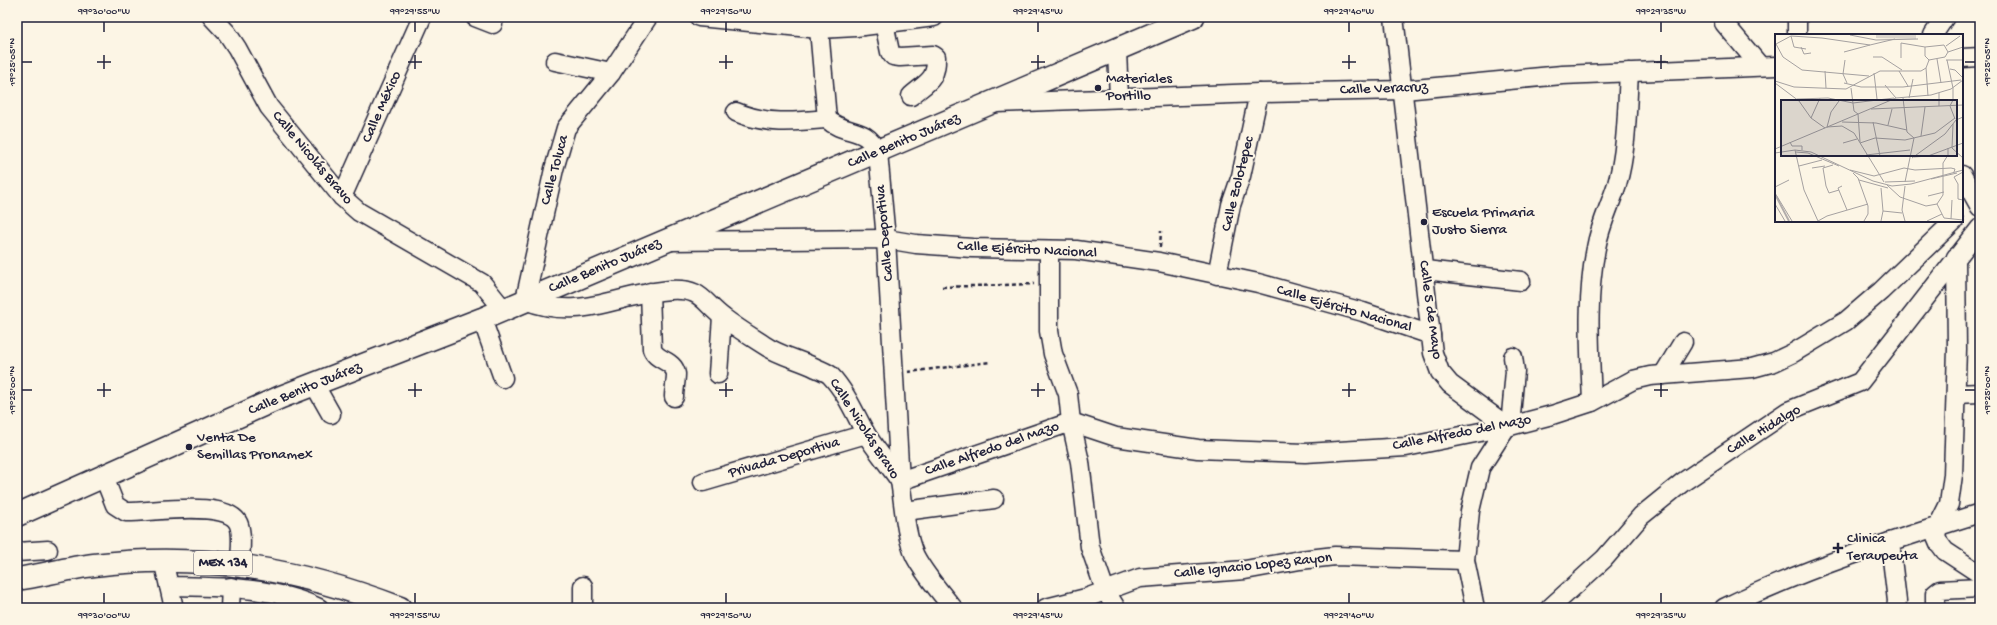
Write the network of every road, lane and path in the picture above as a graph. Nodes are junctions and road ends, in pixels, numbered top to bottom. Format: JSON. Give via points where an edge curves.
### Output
{"nodes":[{"id":1,"x":212,"y":17,"type":"edge"},
{"id":2,"x":422,"y":17,"type":"edge"},
{"id":3,"x":474,"y":17,"type":"edge"},
{"id":4,"x":648,"y":17,"type":"edge"},
{"id":5,"x":699,"y":17,"type":"edge"},
{"id":6,"x":934,"y":17,"type":"edge"},
{"id":7,"x":1193,"y":17,"type":"edge"},
{"id":8,"x":1394,"y":17,"type":"edge"},
{"id":9,"x":1797,"y":17,"type":"edge"},
{"id":10,"x":1945,"y":17,"type":"edge"},
{"id":11,"x":816,"y":23,"type":"edge"},
{"id":12,"x":884,"y":23,"type":"junction"},
{"id":13,"x":1724,"y":23,"type":"dead end"},
{"id":14,"x":493,"y":24,"type":"dead end"},
{"id":15,"x":1797,"y":34,"type":"edge"},
{"id":16,"x":1934,"y":34,"type":"edge"},
{"id":17,"x":1117,"y":51,"type":"junction"},
{"id":18,"x":1980,"y":57,"type":"edge"},
{"id":19,"x":1963,"y":58,"type":"edge"},
{"id":20,"x":554,"y":60,"type":"dead end"},
{"id":21,"x":1768,"y":66,"type":"edge"},
{"id":22,"x":1629,"y":72,"type":"junction"},
{"id":23,"x":611,"y":73,"type":"junction"},
{"id":24,"x":1404,"y":90,"type":"junction"},
{"id":25,"x":1259,"y":93,"type":"junction"},
{"id":26,"x":911,"y":96,"type":"dead end"},
{"id":27,"x":1118,"y":98,"type":"junction"},
{"id":28,"x":992,"y":103,"type":"junction"},
{"id":29,"x":736,"y":112,"type":"dead end"},
{"id":30,"x":827,"y":119,"type":"junction"},
{"id":31,"x":878,"y":152,"type":"junction"},
{"id":32,"x":1963,"y":177,"type":"edge"},
{"id":33,"x":342,"y":197,"type":"junction"},
{"id":34,"x":1978,"y":205,"type":"edge"},
{"id":35,"x":1963,"y":213,"type":"edge"},
{"id":36,"x":1953,"y":222,"type":"edge"},
{"id":37,"x":1980,"y":228,"type":"edge"},
{"id":38,"x":886,"y":238,"type":"junction"},
{"id":39,"x":662,"y":241,"type":"junction"},
{"id":40,"x":1049,"y":250,"type":"junction"},
{"id":41,"x":1956,"y":257,"type":"junction"},
{"id":42,"x":1425,"y":270,"type":"junction"},
{"id":43,"x":1217,"y":275,"type":"junction"},
{"id":44,"x":1521,"y":281,"type":"dead end"},
{"id":45,"x":1049,"y":284,"type":"junction"},
{"id":46,"x":942,"y":287,"type":"dead end"},
{"id":47,"x":650,"y":292,"type":"junction"},
{"id":48,"x":525,"y":300,"type":"junction"},
{"id":49,"x":503,"y":309,"type":"junction"},
{"id":50,"x":722,"y":317,"type":"junction"},
{"id":51,"x":482,"y":319,"type":"junction"},
{"id":52,"x":1431,"y":335,"type":"junction"},
{"id":53,"x":1683,"y":342,"type":"dead end"},
{"id":54,"x":1513,"y":357,"type":"dead end"},
{"id":55,"x":990,"y":362,"type":"dead end"},
{"id":56,"x":718,"y":374,"type":"dead end"},
{"id":57,"x":894,"y":374,"type":"junction"},
{"id":58,"x":1663,"y":375,"type":"junction"},
{"id":59,"x":503,"y":378,"type":"dead end"},
{"id":60,"x":314,"y":384,"type":"junction"},
{"id":61,"x":1980,"y":393,"type":"edge"},
{"id":62,"x":1956,"y":394,"type":"junction"},
{"id":63,"x":674,"y":397,"type":"dead end"},
{"id":64,"x":1592,"y":402,"type":"junction"},
{"id":65,"x":331,"y":414,"type":"dead end"},
{"id":66,"x":1070,"y":422,"type":"junction"},
{"id":67,"x":1508,"y":426,"type":"junction"},
{"id":68,"x":866,"y":434,"type":"junction"},
{"id":69,"x":104,"y":477,"type":"junction"},
{"id":70,"x":900,"y":481,"type":"junction"},
{"id":71,"x":702,"y":482,"type":"dead end"},
{"id":72,"x":994,"y":499,"type":"dead end"},
{"id":73,"x":905,"y":511,"type":"junction"},
{"id":74,"x":1980,"y":513,"type":"edge"},
{"id":75,"x":17,"y":515,"type":"edge"},
{"id":76,"x":1938,"y":526,"type":"junction"},
{"id":77,"x":1890,"y":542,"type":"junction"},
{"id":78,"x":48,"y":550,"type":"dead end"},
{"id":79,"x":17,"y":552,"type":"edge"},
{"id":80,"x":163,"y":560,"type":"junction"},
{"id":81,"x":1465,"y":560,"type":"junction"},
{"id":82,"x":240,"y":564,"type":"junction"},
{"id":83,"x":1980,"y":574,"type":"edge"},
{"id":84,"x":41,"y":575,"type":"junction"},
{"id":85,"x":17,"y":579,"type":"edge"},
{"id":86,"x":17,"y":583,"type":"edge"},
{"id":87,"x":169,"y":586,"type":"junction"},
{"id":88,"x":582,"y":586,"type":"dead end"},
{"id":89,"x":231,"y":587,"type":"junction"},
{"id":90,"x":1980,"y":588,"type":"edge"},
{"id":91,"x":1105,"y":590,"type":"junction"},
{"id":92,"x":174,"y":608,"type":"edge"},
{"id":93,"x":230,"y":608,"type":"edge"},
{"id":94,"x":319,"y":608,"type":"edge"},
{"id":95,"x":400,"y":608,"type":"edge"},
{"id":96,"x":582,"y":608,"type":"edge"},
{"id":97,"x":953,"y":608,"type":"edge"},
{"id":98,"x":1046,"y":608,"type":"edge"},
{"id":99,"x":1116,"y":608,"type":"edge"},
{"id":100,"x":1475,"y":608,"type":"edge"},
{"id":101,"x":1550,"y":608,"type":"edge"},
{"id":102,"x":1724,"y":608,"type":"edge"},
{"id":103,"x":1896,"y":608,"type":"edge"},
{"id":104,"x":1934,"y":608,"type":"edge"}],
"edges":[{"from":1,"to":33,"type":"street","name":"Calle Nicolás Bravo","via":[[237,48],[269,107]]},
{"from":2,"to":33,"type":"street","name":"Calle México"},
{"from":3,"to":14,"type":"street"},
{"from":4,"to":23,"type":"street","name":"Calle Toluca"},
{"from":5,"to":11,"type":"street"},
{"from":6,"to":12,"type":"street"},
{"from":7,"to":17,"type":"main road","name":"Calle Benito Juárez"},
{"from":8,"to":24,"type":"street","name":"Calle 5 de Mayo"},
{"from":9,"to":15,"type":"street"},
{"from":10,"to":16,"type":"street"},
{"from":11,"to":12,"type":"street"},
{"from":11,"to":30,"type":"street"},
{"from":12,"to":26,"type":"street","via":[[893,56],[936,57],[933,77]]},
{"from":13,"to":21,"type":"street"},
{"from":17,"to":27,"type":"street"},
{"from":17,"to":28,"type":"main road","name":"Calle Benito Juárez"},
{"from":18,"to":19,"type":"street"},
{"from":20,"to":23,"type":"street"},
{"from":21,"to":22,"type":"street","name":"Calle Veracruz"},
{"from":22,"to":24,"type":"street","name":"Calle Veracruz","via":[[1562,75]]},
{"from":22,"to":64,"type":"street","via":[[1621,163],[1617,184],[1604,217],[1596,248],[1590,338]]},
{"from":23,"to":48,"type":"street","name":"Calle Toluca","via":[[566,128],[554,169]]},
{"from":24,"to":25,"type":"street","name":"Calle Veracruz"},
{"from":24,"to":42,"type":"street","name":"Calle 5 de Mayo"},
{"from":25,"to":27,"type":"street","name":"Calle Veracruz"},
{"from":25,"to":43,"type":"street","name":"Calle Zolotepec","via":[[1241,176],[1231,205]]},
{"from":27,"to":28,"type":"street","name":"Calle Veracruz"},
{"from":28,"to":31,"type":"main road","name":"Calle Benito Juárez"},
{"from":29,"to":30,"type":"street","via":[[768,122],[792,123]]},
{"from":30,"to":31,"type":"street","via":[[837,126],[865,135]]},
{"from":31,"to":38,"type":"street","name":"Calle Deportiva"},
{"from":31,"to":39,"type":"main road","name":"Calle Benito Juárez"},
{"from":32,"to":34,"type":"street"},
{"from":33,"to":49,"type":"street","name":"Calle Nicolás Bravo","via":[[359,212],[482,283]]},
{"from":34,"to":35,"type":"street"},
{"from":36,"to":58,"type":"street","name":"Calle Alfredo del Mazo","via":[[1881,291],[1846,320],[1793,353],[1752,368]]},
{"from":37,"to":41,"type":"street","name":"Calle Hidalgo"},
{"from":38,"to":39,"type":"street","name":"Calle Ejército Nacional"},
{"from":38,"to":40,"type":"street","name":"Calle Ejército Nacional","via":[[916,244]]},
{"from":38,"to":57,"type":"street","name":"Calle Deportiva"},
{"from":39,"to":48,"type":"main road","name":"Calle Benito Juárez"},
{"from":40,"to":43,"type":"street","name":"Calle Ejército Nacional","via":[[1076,250],[1159,262]]},
{"from":40,"to":45,"type":"street"},
{"from":41,"to":62,"type":"street"},
{"from":41,"to":101,"type":"street","name":"Calle Hidalgo","via":[[1860,382],[1788,411],[1683,482],[1642,516],[1604,559]]},
{"from":42,"to":44,"type":"street"},
{"from":42,"to":52,"type":"street","name":"Calle 5 de Mayo"},
{"from":43,"to":52,"type":"street","name":"Calle Ejército Nacional","via":[[1258,283]]},
{"from":45,"to":46,"type":"path"},
{"from":45,"to":66,"type":"street","via":[[1049,331],[1053,354],[1066,389]]},
{"from":47,"to":48,"type":"street","name":"Calle Nicolás Bravo","via":[[604,304],[568,309],[543,307]]},
{"from":47,"to":50,"type":"street","name":"Calle Nicolás Bravo","via":[[690,291],[704,298]]},
{"from":47,"to":63,"type":"street","via":[[652,349],[656,356],[672,366],[676,373]]},
{"from":48,"to":49,"type":"main road","name":"Calle Benito Juárez"},
{"from":49,"to":51,"type":"main road","name":"Calle Benito Juárez"},
{"from":50,"to":56,"type":"street"},
{"from":50,"to":68,"type":"street","name":"Calle Nicolás Bravo","via":[[767,348],[829,374],[842,390]]},
{"from":51,"to":59,"type":"street"},
{"from":51,"to":60,"type":"main road","name":"Calle Benito Juárez"},
{"from":52,"to":67,"type":"street","name":"Calle 5 de Mayo","via":[[1433,353],[1440,372],[1450,384]]},
{"from":53,"to":58,"type":"street"},
{"from":54,"to":67,"type":"street","via":[[1515,371]]},
{"from":55,"to":57,"type":"path"},
{"from":57,"to":70,"type":"street","name":"Calle Deportiva"},
{"from":58,"to":64,"type":"street","name":"Calle Alfredo del Mazo","via":[[1633,380]]},
{"from":60,"to":65,"type":"street"},
{"from":60,"to":69,"type":"main road","name":"Calle Benito Juárez"},
{"from":61,"to":62,"type":"street"},
{"from":62,"to":76,"type":"street","via":[[1953,475],[1949,504]]},
{"from":64,"to":67,"type":"street","name":"Calle Alfredo del Mazo"},
{"from":66,"to":67,"type":"street","name":"Calle Alfredo del Mazo","via":[[1116,437],[1198,449],[1305,453],[1406,447]]},
{"from":66,"to":70,"type":"street","name":"Calle Alfredo del Mazo"},
{"from":66,"to":91,"type":"street","via":[[1080,462],[1090,547]]},
{"from":67,"to":81,"type":"street","via":[[1480,468],[1470,511]]},
{"from":68,"to":70,"type":"street","name":"Calle Nicolás Bravo"},
{"from":68,"to":71,"type":"street","name":"Privada Deportiva"},
{"from":69,"to":75,"type":"main road","name":"Calle Benito Juárez"},
{"from":69,"to":82,"type":"street","via":[[115,505],[126,512],[209,508],[232,515],[239,523],[241,531]]},
{"from":70,"to":73,"type":"street","name":"Calle Nicolás Bravo"},
{"from":72,"to":73,"type":"street"},
{"from":73,"to":97,"type":"street","name":"Calle Nicolás Bravo","via":[[908,534],[915,556]]},
{"from":74,"to":76,"type":"street"},
{"from":76,"to":77,"type":"street"},
{"from":76,"to":83,"type":"street","via":[[1936,536],[1945,551]]},
{"from":77,"to":102,"type":"street","via":[[1803,573]]},
{"from":77,"to":103,"type":"street"},
{"from":78,"to":79,"type":"street"},
{"from":80,"to":82,"type":"main road","number":"MEX 134"},
{"from":80,"to":84,"type":"main road","number":"MEX 134","via":[[95,564]]},
{"from":80,"to":87,"type":"street"},
{"from":81,"to":91,"type":"street","name":"Calle Ignacio Lopez Rayon","via":[[1335,556],[1245,570],[1140,578]]},
{"from":81,"to":100,"type":"street"},
{"from":82,"to":95,"type":"main road","number":"MEX 134","via":[[294,574],[334,585]]},
{"from":84,"to":85,"type":"main road","number":"MEX 134"},
{"from":84,"to":86,"type":"main road","number":"MEX 134"},
{"from":87,"to":89,"type":"street"},
{"from":87,"to":92,"type":"street"},
{"from":88,"to":96,"type":"street"},
{"from":89,"to":93,"type":"street"},
{"from":89,"to":94,"type":"street","via":[[288,596]]},
{"from":90,"to":104,"type":"street","via":[[1940,590],[1936,594]]},
{"from":91,"to":98,"type":"street","name":"Calle Ignacio Lopez Rayon","via":[[1086,598]]},
{"from":91,"to":99,"type":"street"}]}
